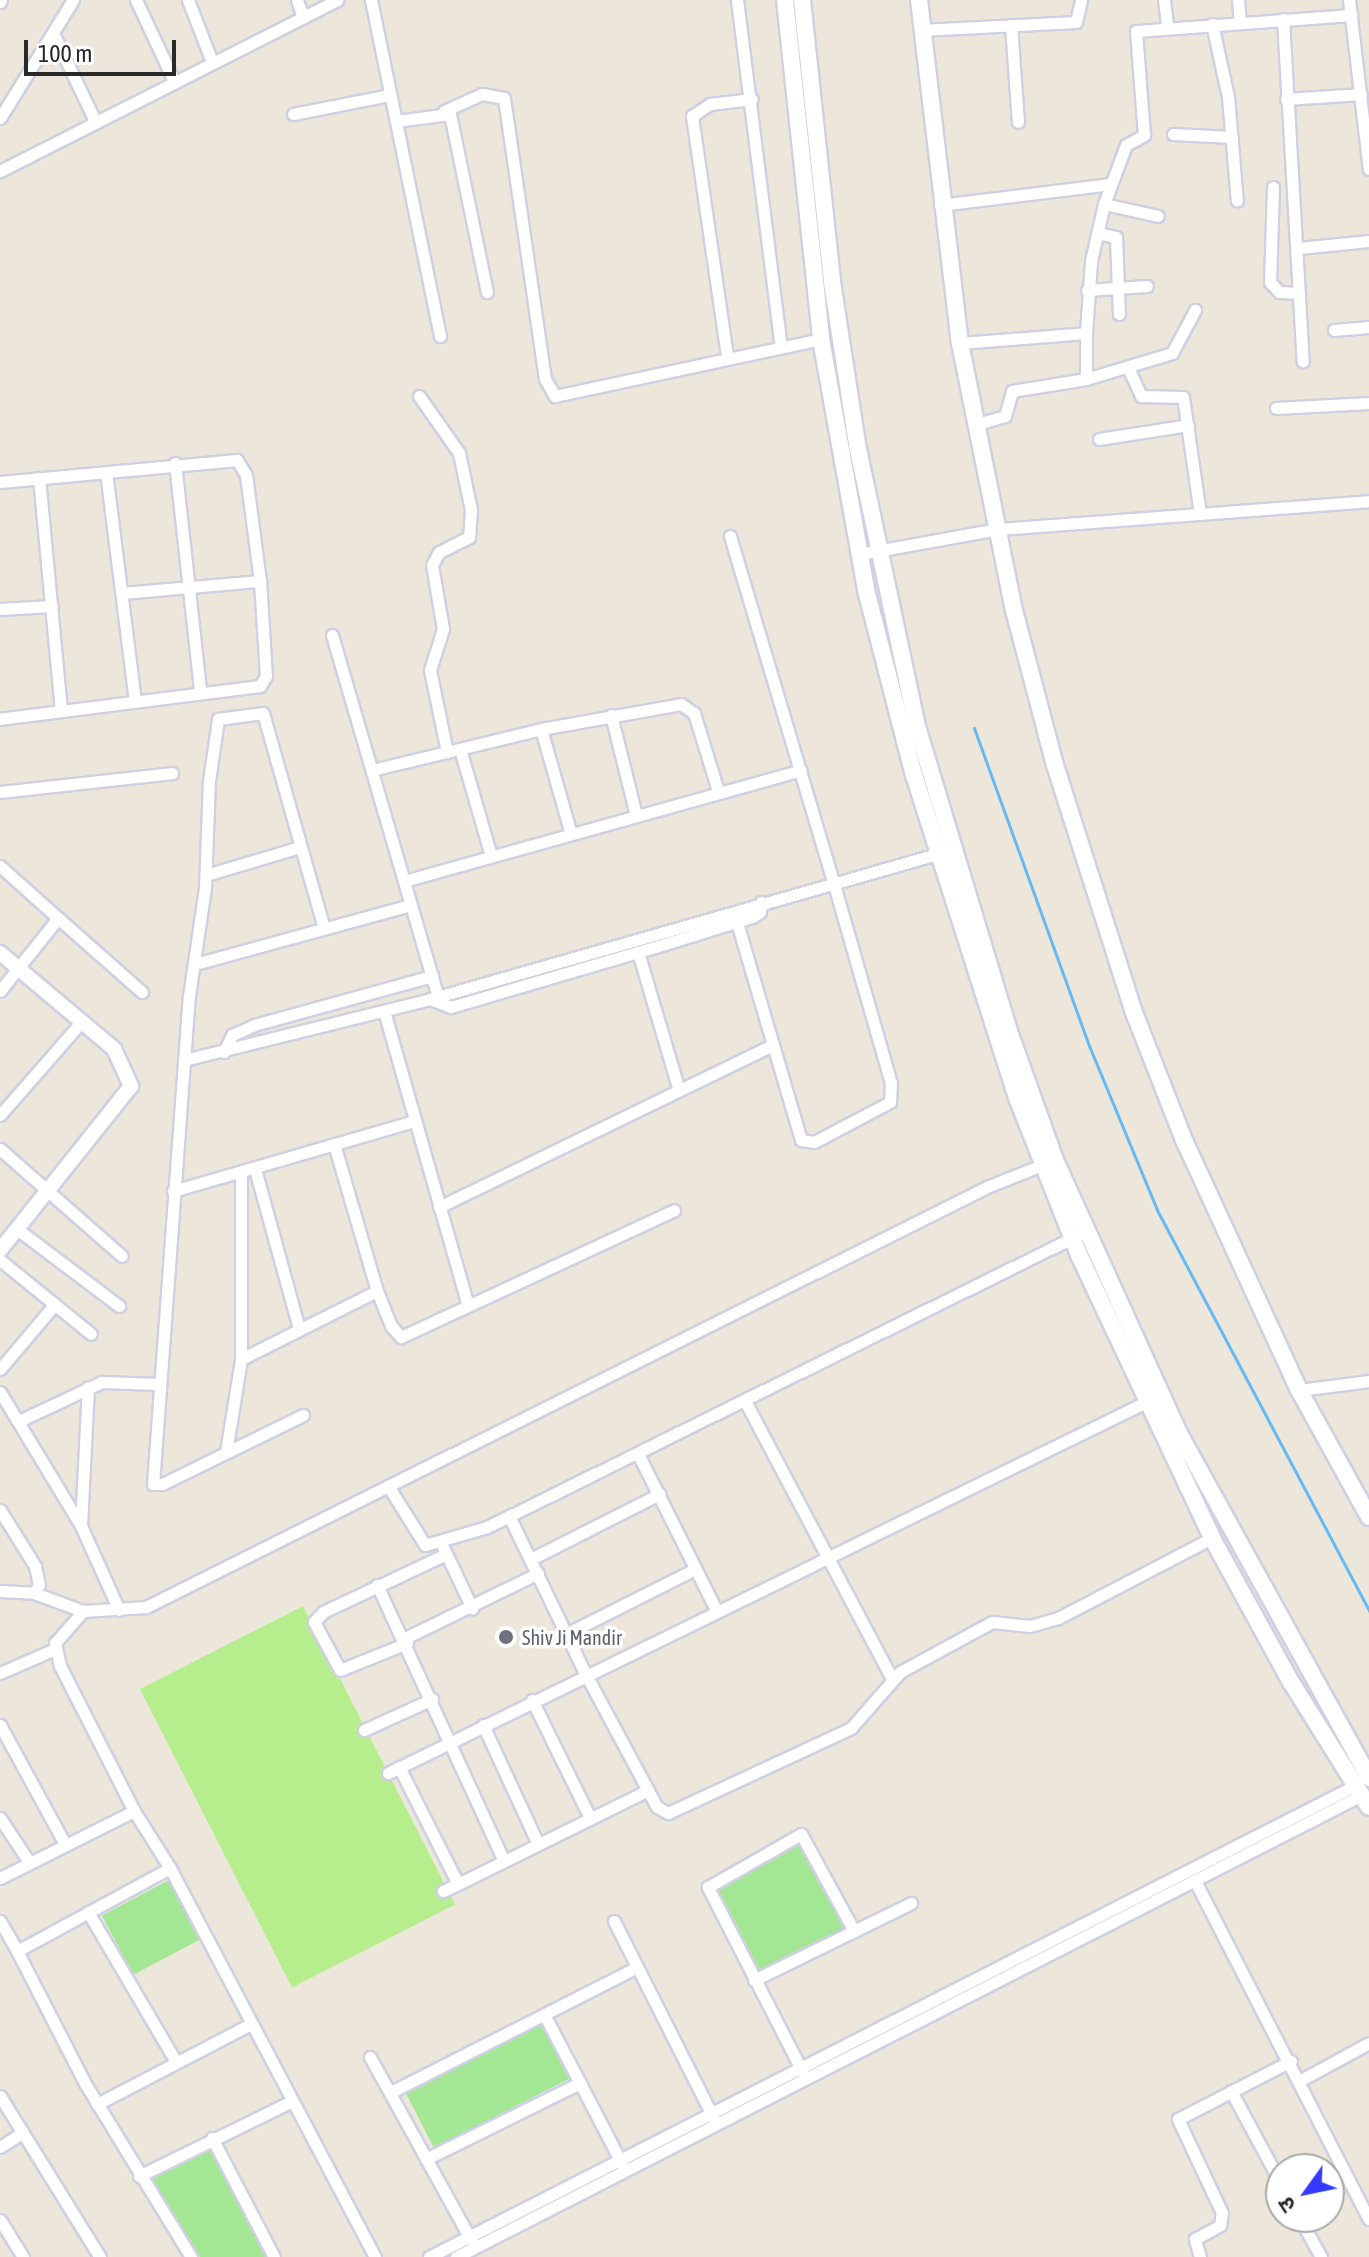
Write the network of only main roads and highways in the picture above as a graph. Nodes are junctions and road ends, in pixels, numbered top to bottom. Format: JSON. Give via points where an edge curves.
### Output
{"nodes":[{"id":1,"x":785,"y":0,"type":"edge"},
{"id":2,"x":802,"y":0,"type":"edge"},
{"id":3,"x":919,"y":0,"type":"edge"},
{"id":4,"x":946,"y":852,"type":"junction"},
{"id":5,"x":1079,"y":1235,"type":"junction"},
{"id":6,"x":1369,"y":1517,"type":"edge"},
{"id":7,"x":1364,"y":1791,"type":"edge"}],
"edges":[{"from":1,"to":4,"type":"main road","via":[[821,339],[860,554],[914,775]]},
{"from":2,"to":4,"type":"main road","via":[[832,282],[880,552]]},
{"from":3,"to":6,"type":"main road","via":[[960,343],[1055,765],[1133,1010],[1220,1223],[1299,1390]]},
{"from":4,"to":5,"type":"main road","via":[[1048,1162]]},
{"from":5,"to":7,"type":"main road"},
{"from":5,"to":7,"type":"main road","via":[[1146,1402],[1212,1538]]}]}
